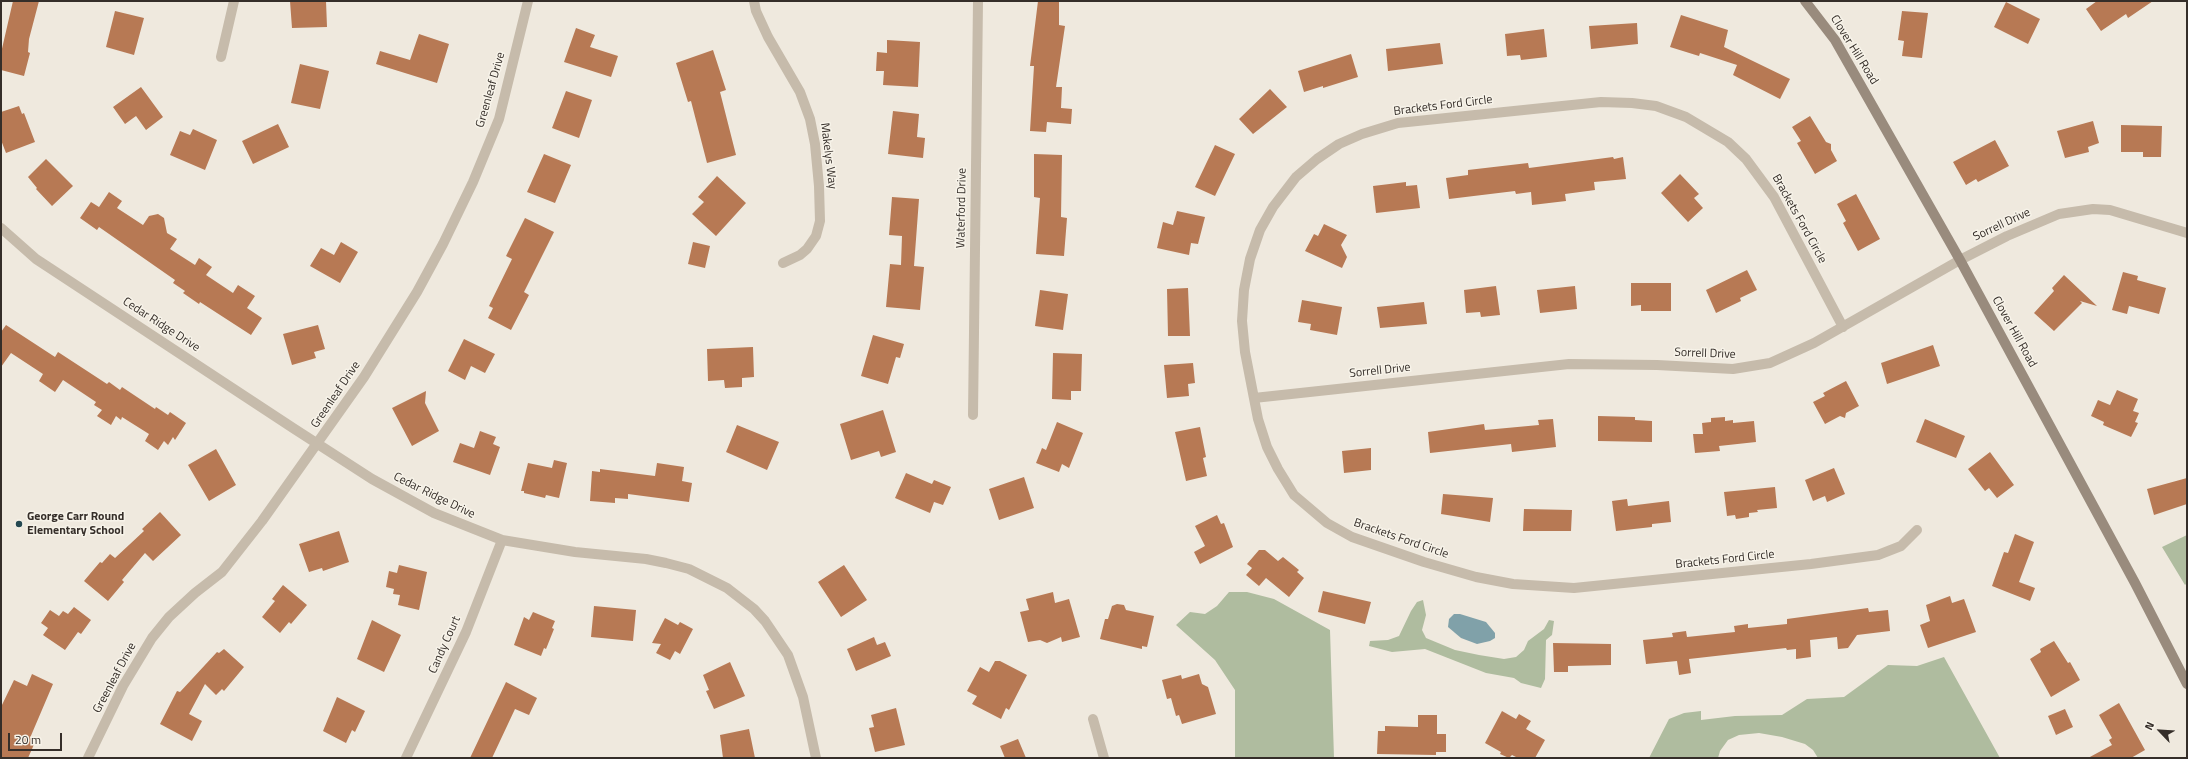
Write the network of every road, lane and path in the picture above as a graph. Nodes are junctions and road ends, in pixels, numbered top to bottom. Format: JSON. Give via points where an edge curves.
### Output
{"nodes":[{"id":1,"x":234,"y":1,"type":"edge"},
{"id":2,"x":528,"y":1,"type":"edge"},
{"id":3,"x":754,"y":1,"type":"edge"},
{"id":4,"x":978,"y":1,"type":"edge"},
{"id":5,"x":1805,"y":1,"type":"edge"},
{"id":6,"x":221,"y":57,"type":"dead end"},
{"id":7,"x":1,"y":228,"type":"edge"},
{"id":8,"x":2187,"y":233,"type":"edge"},
{"id":9,"x":1960,"y":260,"type":"junction"},
{"id":10,"x":783,"y":263,"type":"dead end"},
{"id":11,"x":1842,"y":327,"type":"junction"},
{"id":12,"x":1254,"y":398,"type":"junction"},
{"id":13,"x":973,"y":415,"type":"dead end"},
{"id":14,"x":318,"y":444,"type":"junction"},
{"id":15,"x":1917,"y":530,"type":"dead end"},
{"id":16,"x":502,"y":540,"type":"junction"},
{"id":17,"x":2187,"y":684,"type":"edge"},
{"id":18,"x":1093,"y":719,"type":"dead end"},
{"id":19,"x":88,"y":758,"type":"edge"},
{"id":20,"x":406,"y":758,"type":"edge"},
{"id":21,"x":816,"y":758,"type":"edge"},
{"id":22,"x":1104,"y":758,"type":"edge"}],
"edges":[{"from":1,"to":6,"type":"street"},
{"from":2,"to":14,"type":"street","name":"Greenleaf Drive","via":[[498,119],[473,182],[444,244],[364,377]]},
{"from":3,"to":10,"type":"street","name":"Makelys Way","via":[[768,37],[800,92],[810,119],[815,144],[820,221],[816,236],[800,255]]},
{"from":4,"to":13,"type":"street","name":"Waterford Drive"},
{"from":5,"to":9,"type":"street","name":"Clover Hill Road","via":[[1835,40]]},
{"from":7,"to":14,"type":"street","name":"Cedar Ridge Drive","via":[[36,258]]},
{"from":8,"to":9,"type":"street","name":"Sorrell Drive","via":[[2110,210],[2076,211],[2059,214]]},
{"from":9,"to":11,"type":"street","name":"Sorrell Drive"},
{"from":9,"to":17,"type":"street","name":"Clover Hill Road","via":[[2128,569]]},
{"from":11,"to":12,"type":"street","name":"Sorrell Drive","via":[[1770,363],[1733,369],[1569,364]]},
{"from":11,"to":12,"type":"street","name":"Brackets Ford Circle","via":[[1774,197],[1760,176],[1728,142],[1686,117],[1656,106],[1601,102],[1429,118],[1398,123],[1339,144],[1296,177],[1273,207],[1260,230],[1244,290],[1242,321]]},
{"from":12,"to":15,"type":"street","name":"Brackets Ford Circle","via":[[1267,447],[1278,469],[1294,495],[1327,523],[1352,537],[1390,551],[1476,577],[1513,584],[1574,588],[1811,564],[1887,553],[1901,546]]},
{"from":14,"to":16,"type":"street","name":"Cedar Ridge Drive","via":[[372,479],[434,513]]},
{"from":14,"to":19,"type":"street","name":"Greenleaf Drive","via":[[222,572],[169,617],[152,638],[123,686]]},
{"from":16,"to":20,"type":"street","name":"Candy Court","via":[[466,632]]},
{"from":16,"to":21,"type":"street","name":"Cedar Ridge Drive","via":[[666,563],[689,569],[727,588],[754,609],[788,655],[803,697]]},
{"from":18,"to":22,"type":"street"}]}
